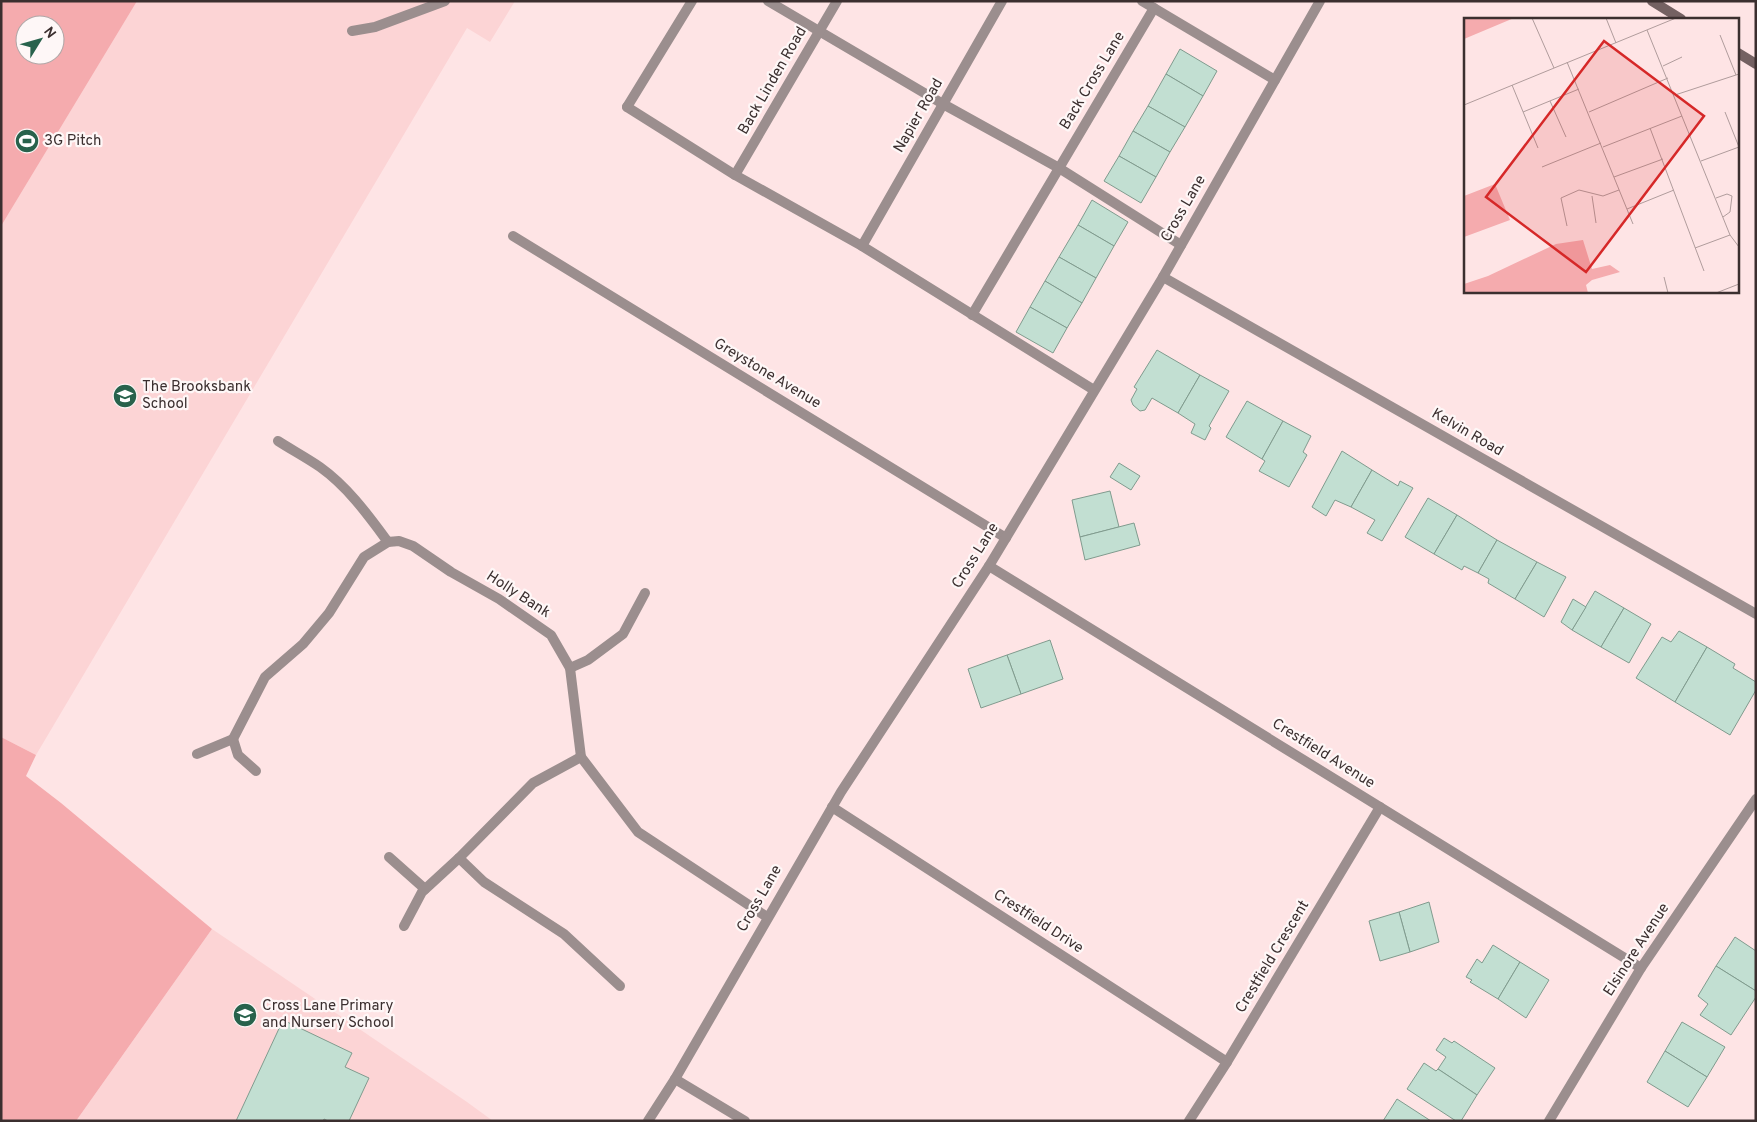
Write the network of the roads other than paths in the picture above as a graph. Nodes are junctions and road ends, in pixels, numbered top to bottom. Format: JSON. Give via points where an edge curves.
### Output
{"nodes":[{"id":1,"x":445,"y":1,"type":"edge"},
{"id":2,"x":692,"y":1,"type":"edge"},
{"id":3,"x":768,"y":1,"type":"edge"},
{"id":4,"x":837,"y":1,"type":"edge"},
{"id":5,"x":1002,"y":1,"type":"edge"},
{"id":6,"x":1142,"y":1,"type":"edge"},
{"id":7,"x":1320,"y":1,"type":"edge"},
{"id":8,"x":1652,"y":1,"type":"edge"},
{"id":9,"x":1154,"y":8,"type":"junction"},
{"id":10,"x":1679,"y":18,"type":"edge"},
{"id":11,"x":352,"y":31,"type":"dead end"},
{"id":12,"x":819,"y":32,"type":"junction"},
{"id":13,"x":1740,"y":54,"type":"edge"},
{"id":14,"x":1756,"y":64,"type":"edge"},
{"id":15,"x":1275,"y":80,"type":"junction"},
{"id":16,"x":943,"y":104,"type":"junction"},
{"id":17,"x":1059,"y":168,"type":"junction"},
{"id":18,"x":735,"y":175,"type":"junction"},
{"id":19,"x":513,"y":236,"type":"dead end"},
{"id":20,"x":1181,"y":245,"type":"junction"},
{"id":21,"x":862,"y":246,"type":"junction"},
{"id":22,"x":1162,"y":277,"type":"junction"},
{"id":23,"x":972,"y":314,"type":"junction"},
{"id":24,"x":1094,"y":390,"type":"junction"},
{"id":25,"x":278,"y":441,"type":"dead end"},
{"id":26,"x":1006,"y":538,"type":"junction"},
{"id":27,"x":388,"y":542,"type":"junction"},
{"id":28,"x":989,"y":566,"type":"junction"},
{"id":29,"x":645,"y":593,"type":"dead end"},
{"id":30,"x":1756,"y":614,"type":"edge"},
{"id":31,"x":570,"y":668,"type":"junction"},
{"id":32,"x":233,"y":739,"type":"junction"},
{"id":33,"x":197,"y":754,"type":"dead end"},
{"id":34,"x":581,"y":758,"type":"junction"},
{"id":35,"x":256,"y":771,"type":"dead end"},
{"id":36,"x":1754,"y":805,"type":"edge"},
{"id":37,"x":1380,"y":806,"type":"junction"},
{"id":38,"x":832,"y":807,"type":"junction"},
{"id":39,"x":389,"y":858,"type":"dead end"},
{"id":40,"x":459,"y":858,"type":"junction"},
{"id":41,"x":425,"y":889,"type":"junction"},
{"id":42,"x":767,"y":917,"type":"junction"},
{"id":43,"x":404,"y":926,"type":"dead end"},
{"id":44,"x":1641,"y":968,"type":"junction"},
{"id":45,"x":620,"y":986,"type":"dead end"},
{"id":46,"x":1227,"y":1062,"type":"junction"},
{"id":47,"x":675,"y":1079,"type":"junction"},
{"id":48,"x":648,"y":1121,"type":"edge"},
{"id":49,"x":745,"y":1121,"type":"edge"},
{"id":50,"x":1189,"y":1121,"type":"edge"},
{"id":51,"x":1549,"y":1121,"type":"edge"}],
"edges":[{"from":1,"to":11,"type":"street"},
{"from":2,"to":18,"type":"street","via":[[627,107]]},
{"from":3,"to":12,"type":"street"},
{"from":4,"to":12,"type":"street","name":"Back Linden Road"},
{"from":5,"to":16,"type":"street","name":"Napier Road"},
{"from":6,"to":9,"type":"street"},
{"from":7,"to":15,"type":"street","name":"Cross Lane"},
{"from":8,"to":10,"type":"street"},
{"from":9,"to":15,"type":"street"},
{"from":9,"to":17,"type":"street","name":"Back Cross Lane"},
{"from":12,"to":16,"type":"street"},
{"from":12,"to":18,"type":"street","name":"Back Linden Road"},
{"from":13,"to":14,"type":"street"},
{"from":15,"to":20,"type":"street","name":"Cross Lane"},
{"from":16,"to":17,"type":"street"},
{"from":16,"to":21,"type":"street","name":"Napier Road"},
{"from":17,"to":20,"type":"street"},
{"from":17,"to":23,"type":"street","name":"Back Cross Lane"},
{"from":18,"to":21,"type":"street"},
{"from":19,"to":26,"type":"street","name":"Greystone Avenue"},
{"from":20,"to":22,"type":"street","name":"Cross Lane"},
{"from":21,"to":23,"type":"street"},
{"from":22,"to":24,"type":"street","name":"Cross Lane"},
{"from":22,"to":30,"type":"street","name":"Kelvin Road"},
{"from":23,"to":24,"type":"street"},
{"from":24,"to":26,"type":"street","name":"Cross Lane"},
{"from":25,"to":27,"type":"street","via":[[344,487]]},
{"from":26,"to":28,"type":"street","name":"Cross Lane"},
{"from":27,"to":31,"type":"street","name":"Holly Bank","via":[[399,541],[413,546],[499,599],[550,635]]},
{"from":27,"to":32,"type":"street","via":[[364,557],[329,613],[302,644],[265,676]]},
{"from":28,"to":37,"type":"street","name":"Crestfield Avenue"},
{"from":28,"to":38,"type":"street","name":"Cross Lane"},
{"from":29,"to":31,"type":"street","via":[[623,634],[588,660]]},
{"from":31,"to":34,"type":"street","name":"Holly Bank"},
{"from":32,"to":33,"type":"street"},
{"from":32,"to":35,"type":"street","via":[[238,755]]},
{"from":34,"to":40,"type":"street","via":[[533,782]]},
{"from":34,"to":42,"type":"street","via":[[638,832]]},
{"from":36,"to":44,"type":"street","name":"Elsinore Avenue"},
{"from":37,"to":44,"type":"street","name":"Crestfield Avenue"},
{"from":37,"to":46,"type":"street","name":"Crestfield Crescent"},
{"from":38,"to":42,"type":"street","name":"Cross Lane"},
{"from":38,"to":46,"type":"street","name":"Crestfield Drive"},
{"from":39,"to":41,"type":"street"},
{"from":40,"to":41,"type":"street"},
{"from":40,"to":45,"type":"street","via":[[484,882],[564,934]]},
{"from":41,"to":43,"type":"street"},
{"from":42,"to":47,"type":"street","name":"Cross Lane"},
{"from":44,"to":51,"type":"street","name":"Elsinore Avenue"},
{"from":46,"to":50,"type":"street","name":"Crestfield Crescent"},
{"from":47,"to":48,"type":"street","name":"Cross Lane"},
{"from":47,"to":49,"type":"street"}]}
